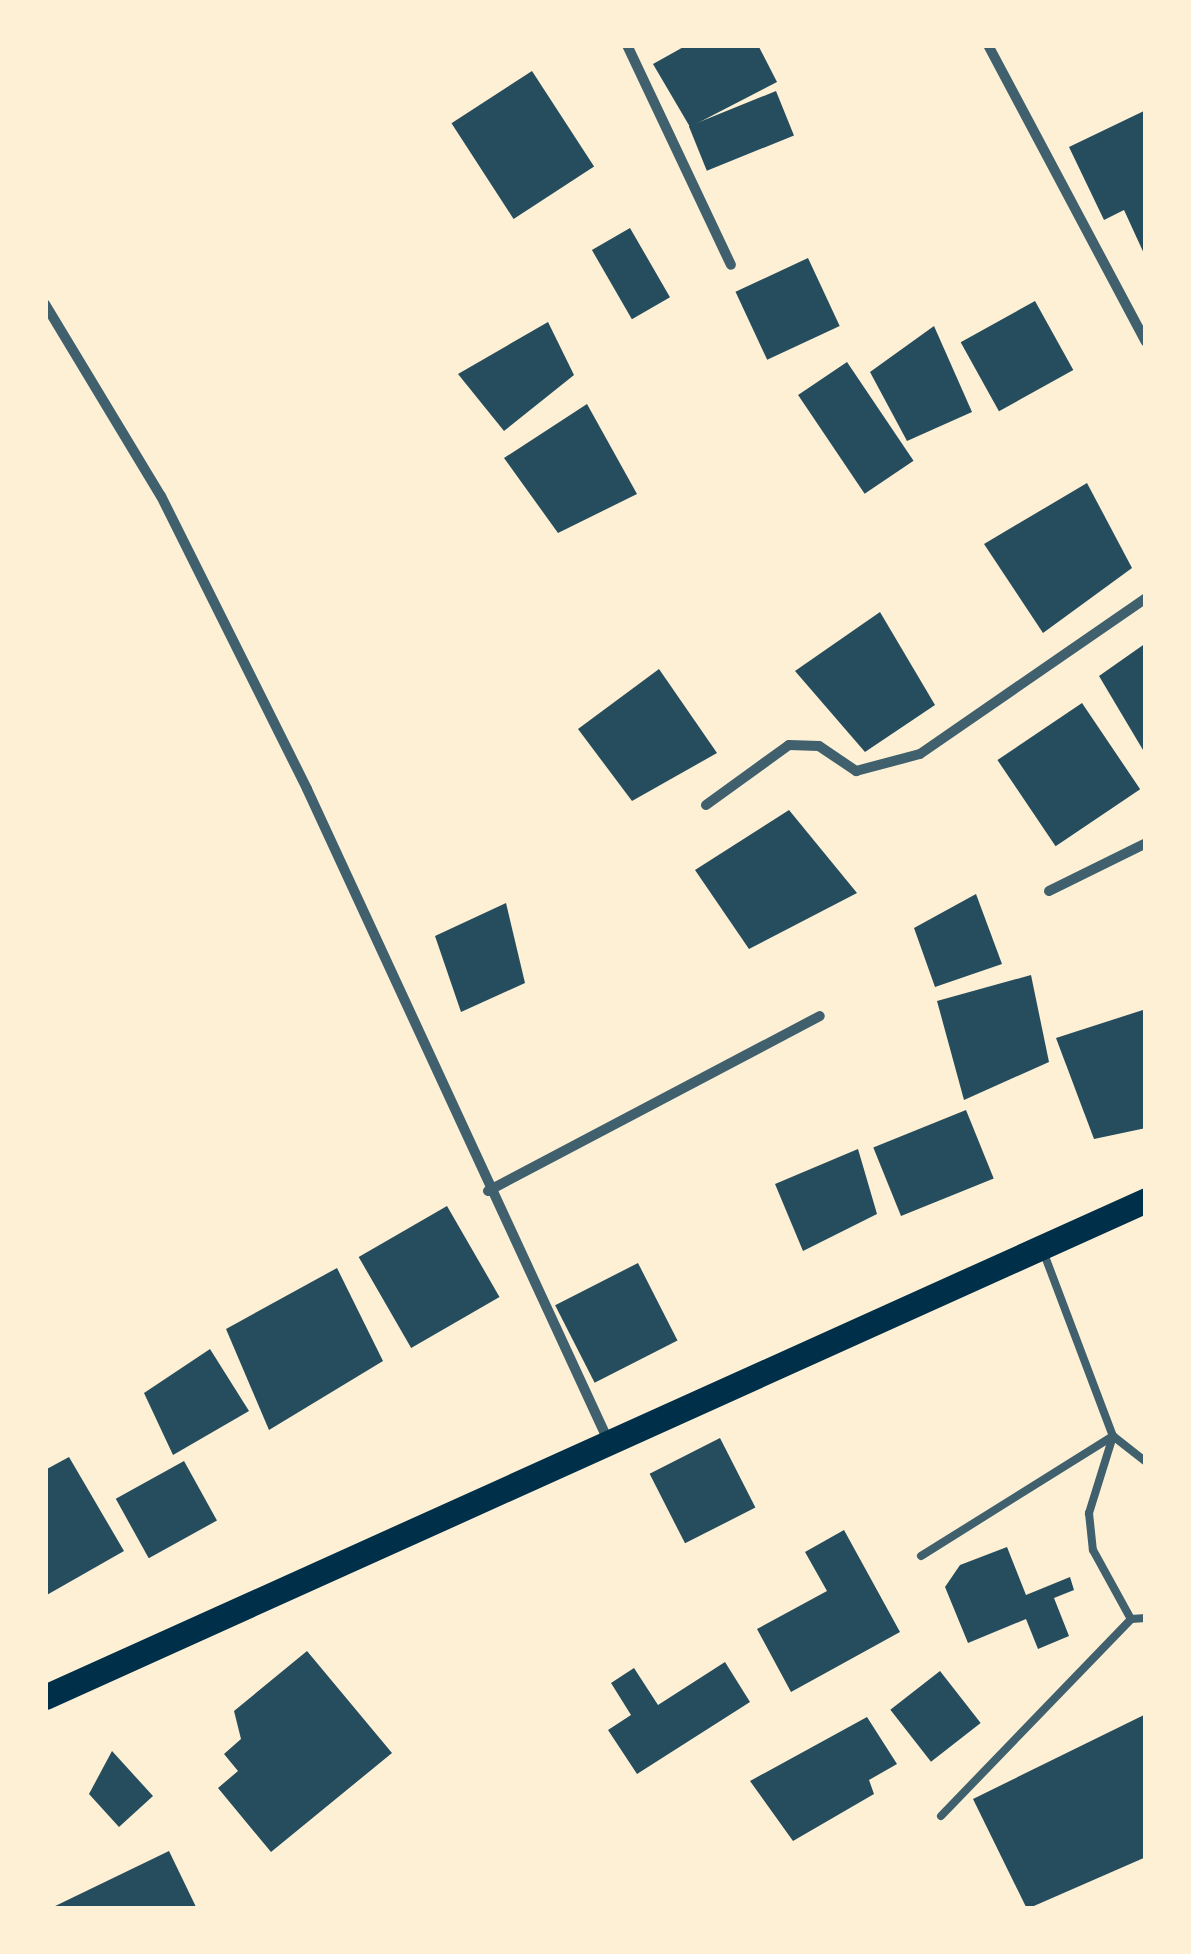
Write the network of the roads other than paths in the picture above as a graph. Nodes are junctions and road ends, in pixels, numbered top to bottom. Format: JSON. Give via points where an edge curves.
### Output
{"nodes":[{"id":1,"x":627,"y":45,"type":"edge"},
{"id":2,"x":988,"y":45,"type":"edge"},
{"id":3,"x":731,"y":265,"type":"dead end"},
{"id":4,"x":45,"y":304,"type":"edge"},
{"id":5,"x":1146,"y":342,"type":"edge"},
{"id":6,"x":1146,"y":598,"type":"edge"},
{"id":7,"x":706,"y":805,"type":"dead end"},
{"id":8,"x":1146,"y":842,"type":"edge"},
{"id":9,"x":1048,"y":891,"type":"dead end"},
{"id":10,"x":820,"y":1016,"type":"dead end"},
{"id":11,"x":488,"y":1191,"type":"junction"},
{"id":12,"x":1146,"y":1200,"type":"edge"},
{"id":13,"x":1042,"y":1247,"type":"junction"},
{"id":14,"x":1113,"y":1436,"type":"junction"},
{"id":15,"x":608,"y":1440,"type":"junction"},
{"id":16,"x":1146,"y":1462,"type":"edge"},
{"id":17,"x":922,"y":1556,"type":"dead end"},
{"id":18,"x":1146,"y":1618,"type":"edge"},
{"id":19,"x":1131,"y":1619,"type":"junction"},
{"id":20,"x":45,"y":1698,"type":"edge"},
{"id":21,"x":941,"y":1816,"type":"dead end"}],
"edges":[{"from":1,"to":3,"type":"street"},
{"from":2,"to":5,"type":"street"},
{"from":4,"to":11,"type":"street","via":[[161,496],[307,789]]},
{"from":6,"to":7,"type":"street","via":[[920,754],[856,772],[819,746],[789,746]]},
{"from":8,"to":9,"type":"street"},
{"from":10,"to":11,"type":"street"},
{"from":11,"to":15,"type":"street"},
{"from":12,"to":13,"type":"main road"},
{"from":13,"to":14,"type":"lane"},
{"from":13,"to":15,"type":"main road"},
{"from":14,"to":16,"type":"lane"},
{"from":14,"to":17,"type":"lane"},
{"from":14,"to":19,"type":"lane","via":[[1089,1512],[1094,1550]]},
{"from":15,"to":20,"type":"main road"},
{"from":18,"to":19,"type":"lane"},
{"from":19,"to":21,"type":"lane"}]}
